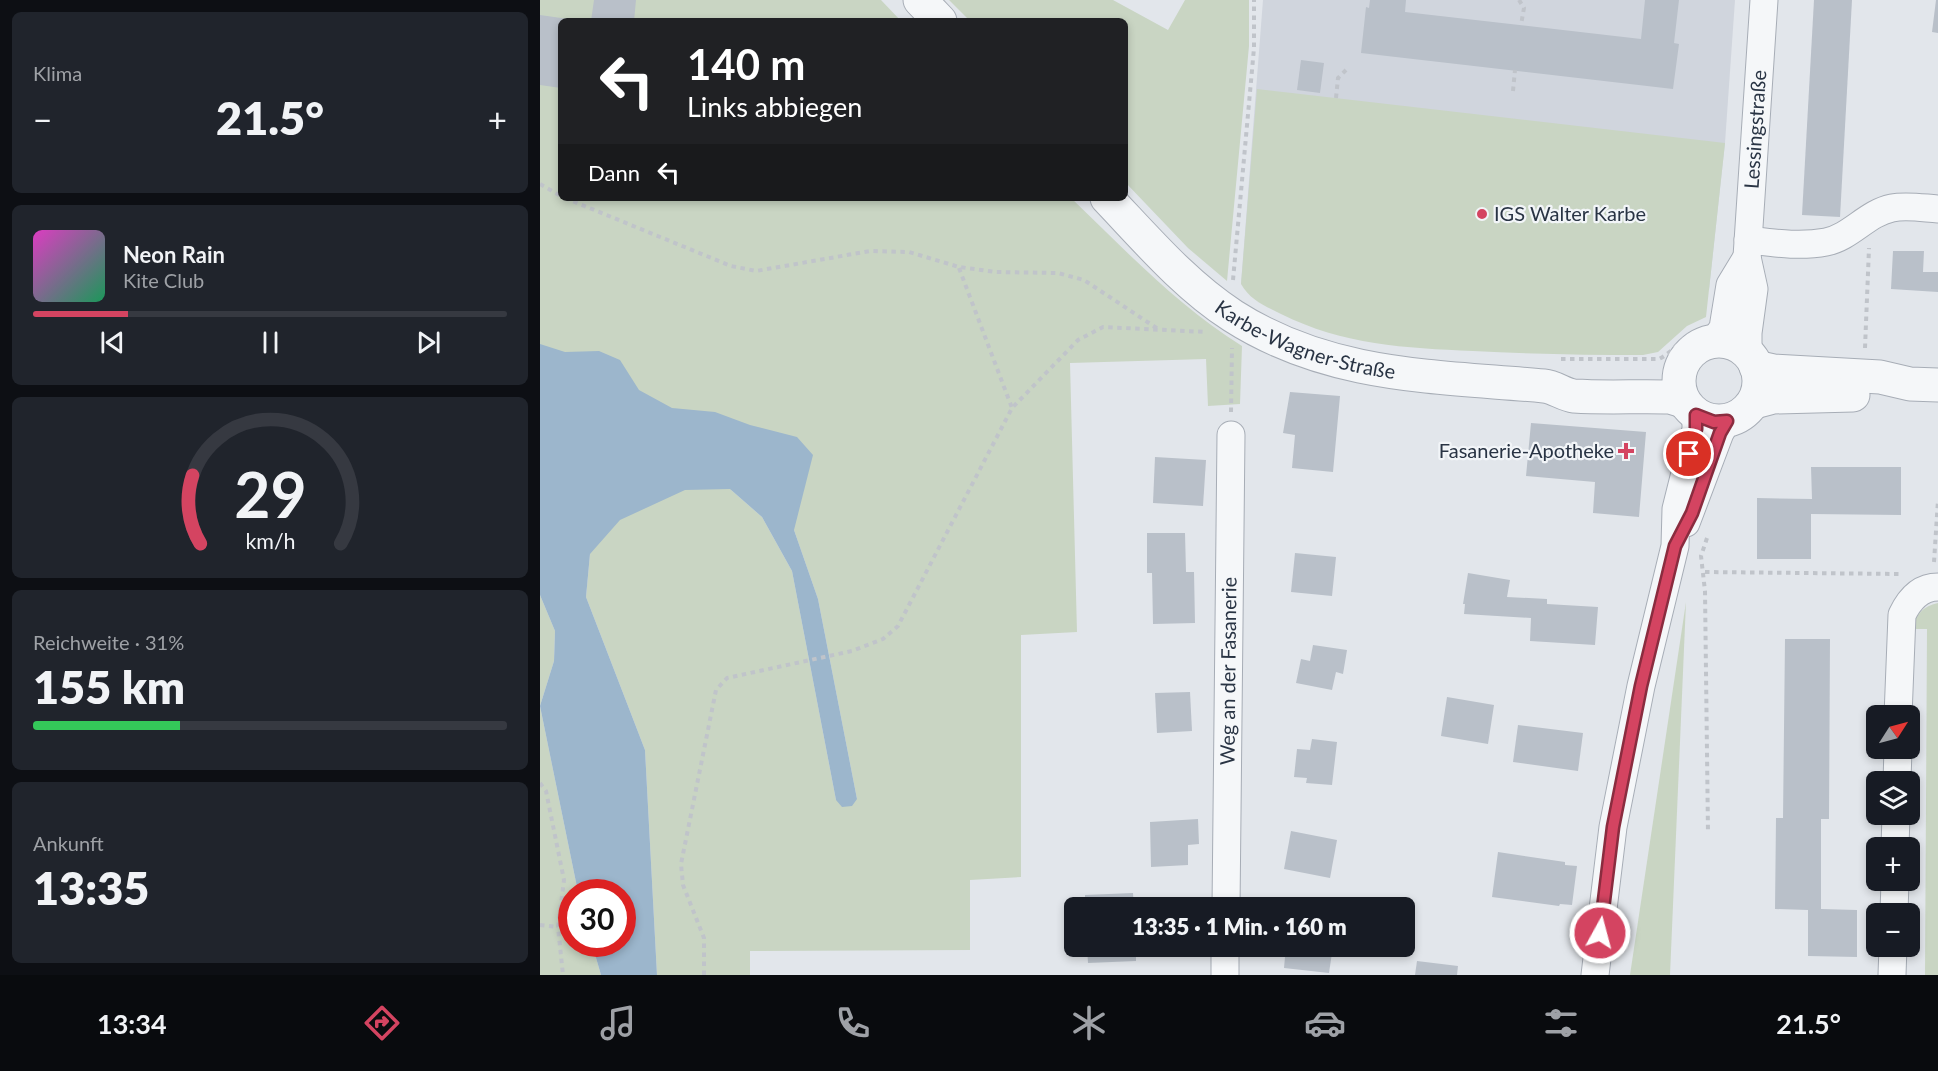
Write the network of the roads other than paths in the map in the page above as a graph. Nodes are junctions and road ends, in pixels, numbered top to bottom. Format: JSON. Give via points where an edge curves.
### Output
{"nodes":[{"id":1,"x":920,"y":0,"type":"edge"},
{"id":2,"x":1764,"y":0,"type":"edge"},
{"id":3,"x":936,"y":18,"type":"edge"},
{"id":4,"x":1110,"y":201,"type":"edge"},
{"id":5,"x":1938,"y":209,"type":"edge"},
{"id":6,"x":1747,"y":249,"type":"junction"},
{"id":7,"x":1704,"y":336,"type":"junction"},
{"id":8,"x":1752,"y":360,"type":"junction"},
{"id":9,"x":1682,"y":365,"type":"junction"},
{"id":10,"x":1549,"y":373,"type":"junction"},
{"id":11,"x":1924,"y":384,"type":"edge"},
{"id":12,"x":1754,"y":402,"type":"junction"},
{"id":13,"x":1702,"y":412,"type":"junction"},
{"id":14,"x":1231,"y":435,"type":"road end"},
{"id":15,"x":1935,"y":583,"type":"edge"},
{"id":16,"x":1898,"y":705,"type":"edge"},
{"id":17,"x":1226,"y":897,"type":"edge"},
{"id":18,"x":1225,"y":957,"type":"edge"},
{"id":19,"x":1893,"y":957,"type":"edge"},
{"id":20,"x":1224,"y":975,"type":"edge"},
{"id":21,"x":1595,"y":975,"type":"edge"},
{"id":22,"x":1892,"y":975,"type":"edge"}],
"edges":[{"from":1,"to":3,"type":"street"},
{"from":2,"to":6,"type":"street","name":"Lessingstraße"},
{"from":4,"to":10,"type":"street","name":"Karbe-Wagner-Straße","via":[[1153,247],[1232,315],[1303,350],[1350,365],[1410,375]]},
{"from":5,"to":6,"type":"street","via":[[1891,208],[1826,242]]},
{"from":6,"to":7,"type":"street","name":"Lessingstraße","via":[[1730,285],[1723,328]]},
{"from":6,"to":8,"type":"street","name":"Lessingstraße","via":[[1754,289],[1748,333]]},
{"from":7,"to":8,"type":"street","via":[[1731,343]]},
{"from":7,"to":9,"type":"street"},
{"from":8,"to":11,"type":"street","via":[[1774,371],[1880,377]]},
{"from":8,"to":12,"type":"street","via":[[1759,387]]},
{"from":9,"to":10,"type":"street","name":"Karbe-Wagner-Straße","via":[[1658,373],[1570,378]]},
{"from":9,"to":13,"type":"street","via":[[1678,381]]},
{"from":10,"to":13,"type":"street","name":"Karbe-Wagner-Straße","via":[[1571,396],[1670,397]]},
{"from":11,"to":12,"type":"street","via":[[1881,394],[1773,397]]},
{"from":12,"to":13,"type":"street","via":[[1742,415]]},
{"from":13,"to":21,"type":"street","via":[[1720,433],[1692,513],[1675,546],[1641,686],[1613,827]]},
{"from":14,"to":17,"type":"street","name":"Weg an der Fasanerie"},
{"from":15,"to":16,"type":"street","via":[[1908,601],[1902,615]]},
{"from":18,"to":20,"type":"street"},
{"from":19,"to":22,"type":"street"}]}
